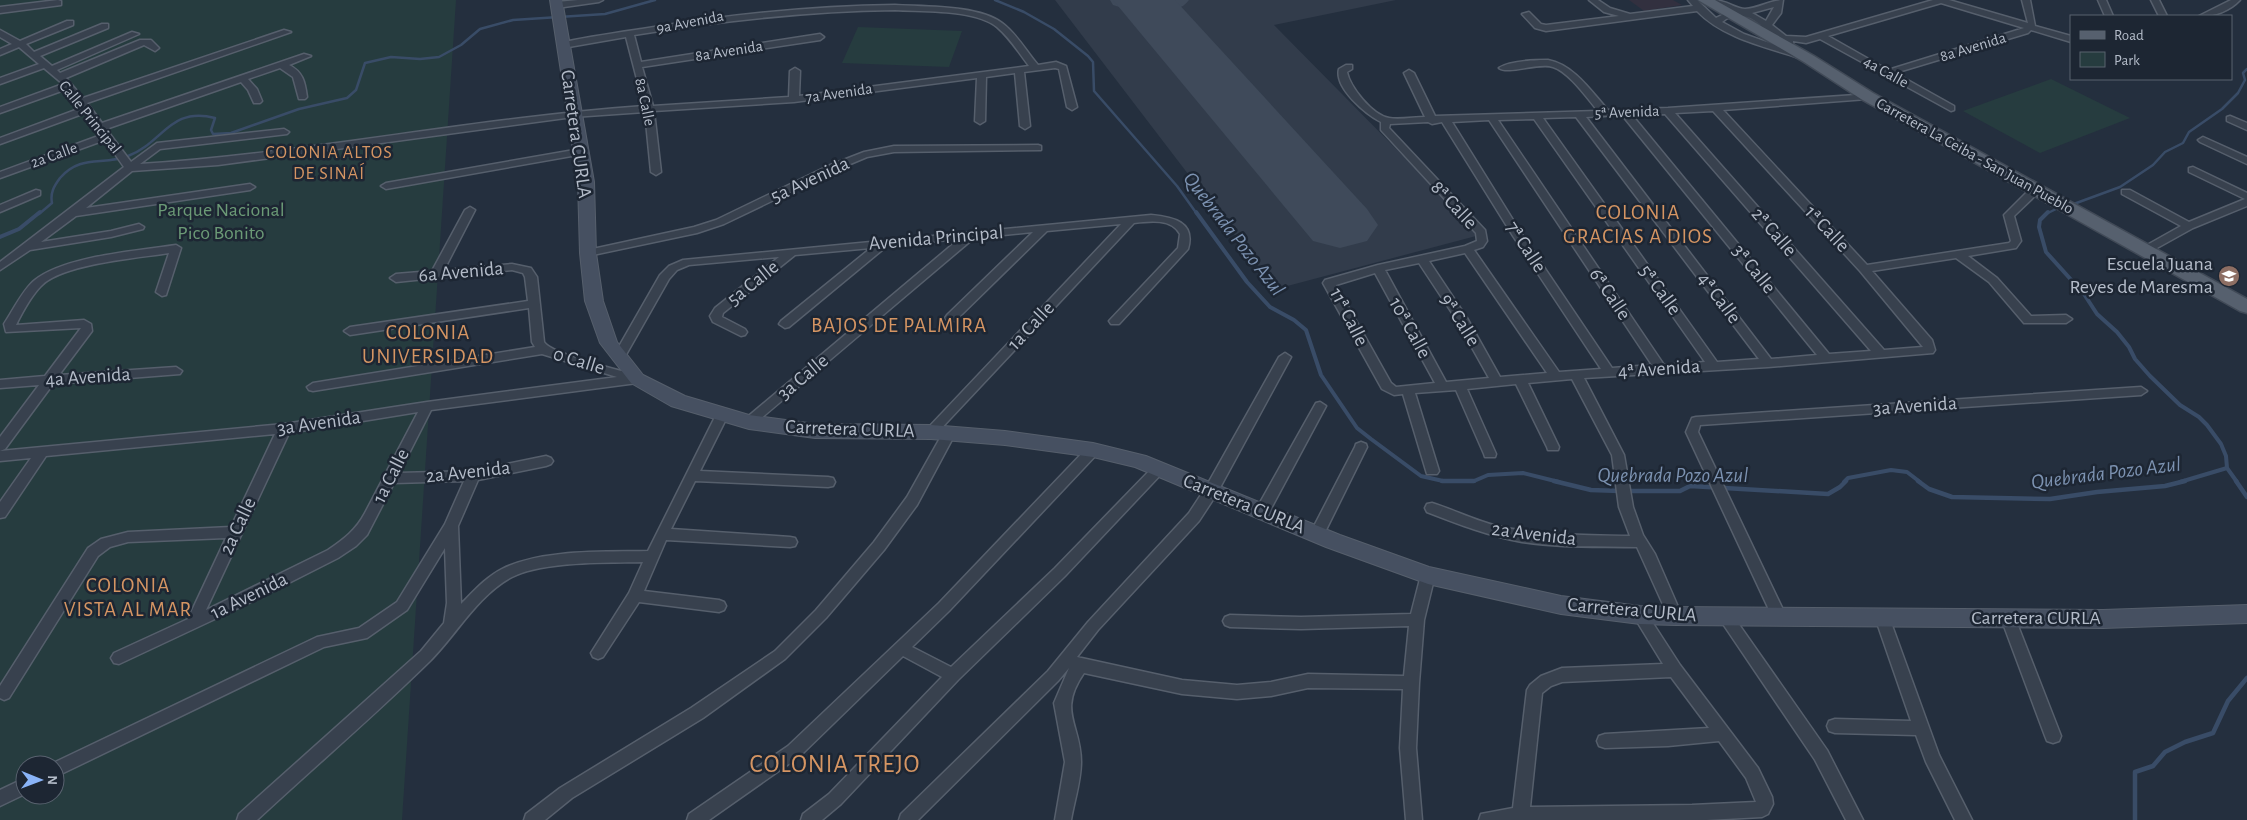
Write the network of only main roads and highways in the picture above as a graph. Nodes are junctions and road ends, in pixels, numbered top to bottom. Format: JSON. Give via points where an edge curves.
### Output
{"nodes":[{"id":1,"x":556,"y":2,"type":"edge"},
{"id":2,"x":1702,"y":4,"type":"edge"},
{"id":3,"x":1731,"y":11,"type":"edge"},
{"id":4,"x":2247,"y":307,"type":"edge"},
{"id":5,"x":2247,"y":614,"type":"edge"}],
"edges":[{"from":1,"to":5,"type":"main road","name":"Carretera CURLA","via":[[586,182],[588,253],[594,301],[609,343],[637,379],[678,401],[749,422],[815,431],[940,433],[1093,450],[1138,461],[1428,575],[1561,605],[1675,616],[2103,619]]},
{"from":2,"to":3,"type":"main road","name":"Carretera La Ceiba - San Juan Pueblo"},
{"from":3,"to":4,"type":"main road","name":"Carretera La Ceiba - San Juan Pueblo","via":[[1763,28],[1867,96]]}]}
